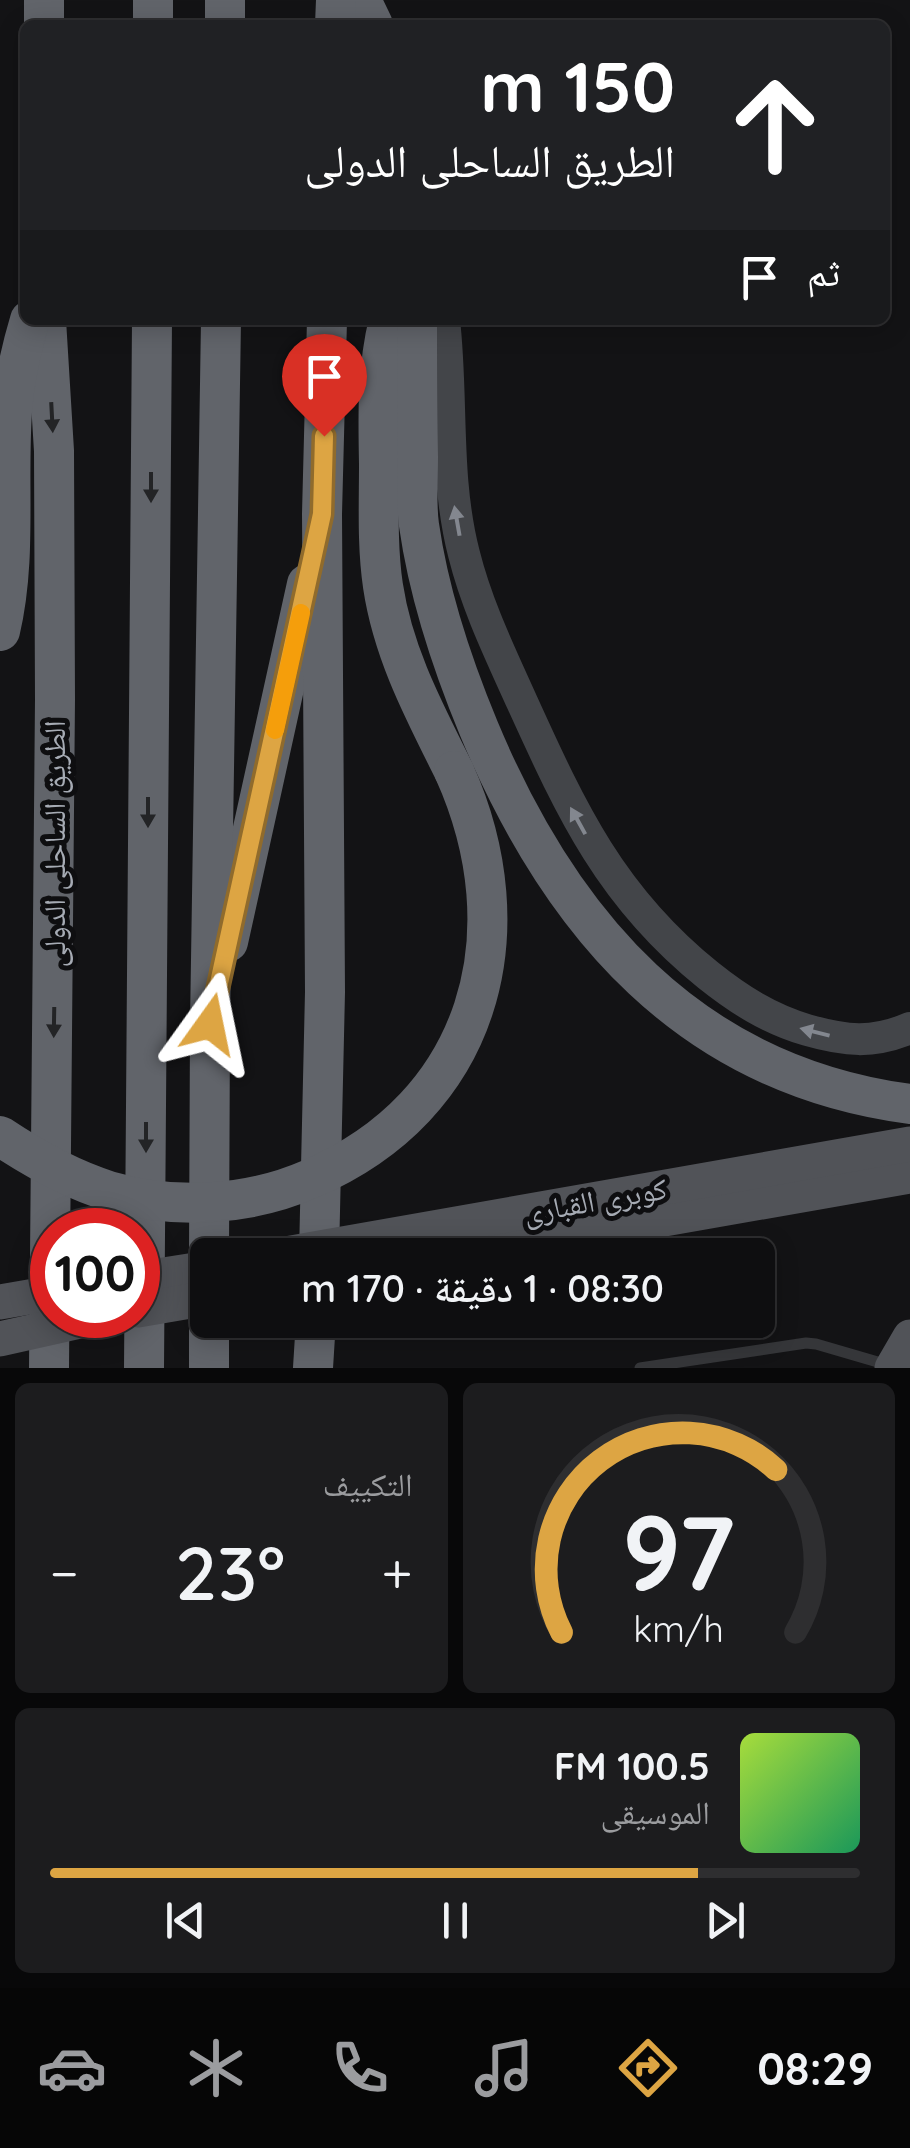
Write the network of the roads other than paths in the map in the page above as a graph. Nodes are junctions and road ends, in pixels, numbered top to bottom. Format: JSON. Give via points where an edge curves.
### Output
{"nodes":[{"id":1,"x":29,"y":325,"type":"edge"},
{"id":2,"x":46,"y":325,"type":"edge"},
{"id":3,"x":152,"y":325,"type":"edge"},
{"id":4,"x":220,"y":325,"type":"edge"},
{"id":5,"x":327,"y":325,"type":"edge"},
{"id":6,"x":388,"y":325,"type":"edge"},
{"id":7,"x":416,"y":325,"type":"edge"},
{"id":8,"x":444,"y":325,"type":"edge"},
{"id":9,"x":322,"y":514,"type":"junction"},
{"id":10,"x":0,"y":631,"type":"edge"},
{"id":11,"x":210,"y":1024,"type":"junction"},
{"id":12,"x":910,"y":1028,"type":"edge"},
{"id":13,"x":874,"y":1040,"type":"junction"},
{"id":14,"x":910,"y":1056,"type":"edge"},
{"id":15,"x":910,"y":1104,"type":"edge"},
{"id":16,"x":0,"y":1136,"type":"edge"},
{"id":17,"x":910,"y":1144,"type":"edge"},
{"id":18,"x":910,"y":1176,"type":"edge"},
{"id":19,"x":209,"y":1238,"type":"edge"},
{"id":20,"x":319,"y":1238,"type":"edge"},
{"id":21,"x":376,"y":1238,"type":"edge"},
{"id":22,"x":556,"y":1238,"type":"edge"},
{"id":23,"x":190,"y":1271,"type":"edge"},
{"id":24,"x":160,"y":1276,"type":"edge"},
{"id":25,"x":30,"y":1297,"type":"edge"},
{"id":26,"x":190,"y":1301,"type":"edge"},
{"id":27,"x":0,"y":1302,"type":"edge"},
{"id":28,"x":160,"y":1306,"type":"edge"},
{"id":29,"x":30,"y":1332,"type":"edge"},
{"id":30,"x":0,"y":1338,"type":"edge"},
{"id":31,"x":209,"y":1338,"type":"edge"},
{"id":32,"x":315,"y":1338,"type":"edge"},
{"id":33,"x":910,"y":1338,"type":"edge"},
{"id":34,"x":49,"y":1368,"type":"edge"},
{"id":35,"x":144,"y":1368,"type":"edge"},
{"id":36,"x":208,"y":1368,"type":"edge"},
{"id":37,"x":313,"y":1368,"type":"edge"},
{"id":38,"x":640,"y":1368,"type":"edge"},
{"id":39,"x":894,"y":1368,"type":"edge"}],
"edges":[{"from":1,"to":10,"type":"highway","via":[[12,410],[10,560]]},
{"from":2,"to":34,"type":"highway","name":"الطريق الساحلى الدولى","one_way":true,"via":[[55,680]]},
{"from":3,"to":35,"type":"highway","one_way":true},
{"from":4,"to":11,"type":"highway"},
{"from":5,"to":9,"type":"highway"},
{"from":6,"to":16,"type":"highway","bridge":true,"via":[[378,384],[383,586],[412,687],[475,824],[486,880],[483,968],[465,1032],[432,1090],[384,1137],[293,1186],[257,1196],[182,1202],[109,1191]]},
{"from":7,"to":15,"type":"highway","via":[[419,522],[439,614],[487,748],[561,884],[636,975],[715,1036],[805,1080]]},
{"from":13,"to":8,"type":"street","one_way":true,"via":[[792,1026],[720,984],[644,914],[577,820],[483,614],[463,550],[452,482]]},
{"from":9,"to":11,"type":"highway"},
{"from":9,"to":20,"type":"highway"},
{"from":11,"to":19,"type":"highway"},
{"from":12,"to":13,"type":"street"},
{"from":13,"to":14,"type":"street"},
{"from":17,"to":21,"type":"main road","name":"كوبرى القبارى","bridge":true},
{"from":18,"to":22,"type":"main road","name":"كوبرى القبارى"},
{"from":23,"to":24,"type":"main road","bridge":true},
{"from":25,"to":27,"type":"main road","bridge":true},
{"from":26,"to":28,"type":"main road","bridge":true},
{"from":29,"to":30,"type":"main road","bridge":true},
{"from":31,"to":36,"type":"highway"},
{"from":32,"to":37,"type":"highway"},
{"from":33,"to":39,"type":"main road","bridge":true},
{"from":38,"to":39,"type":"lane","via":[[806,1343]]}]}
